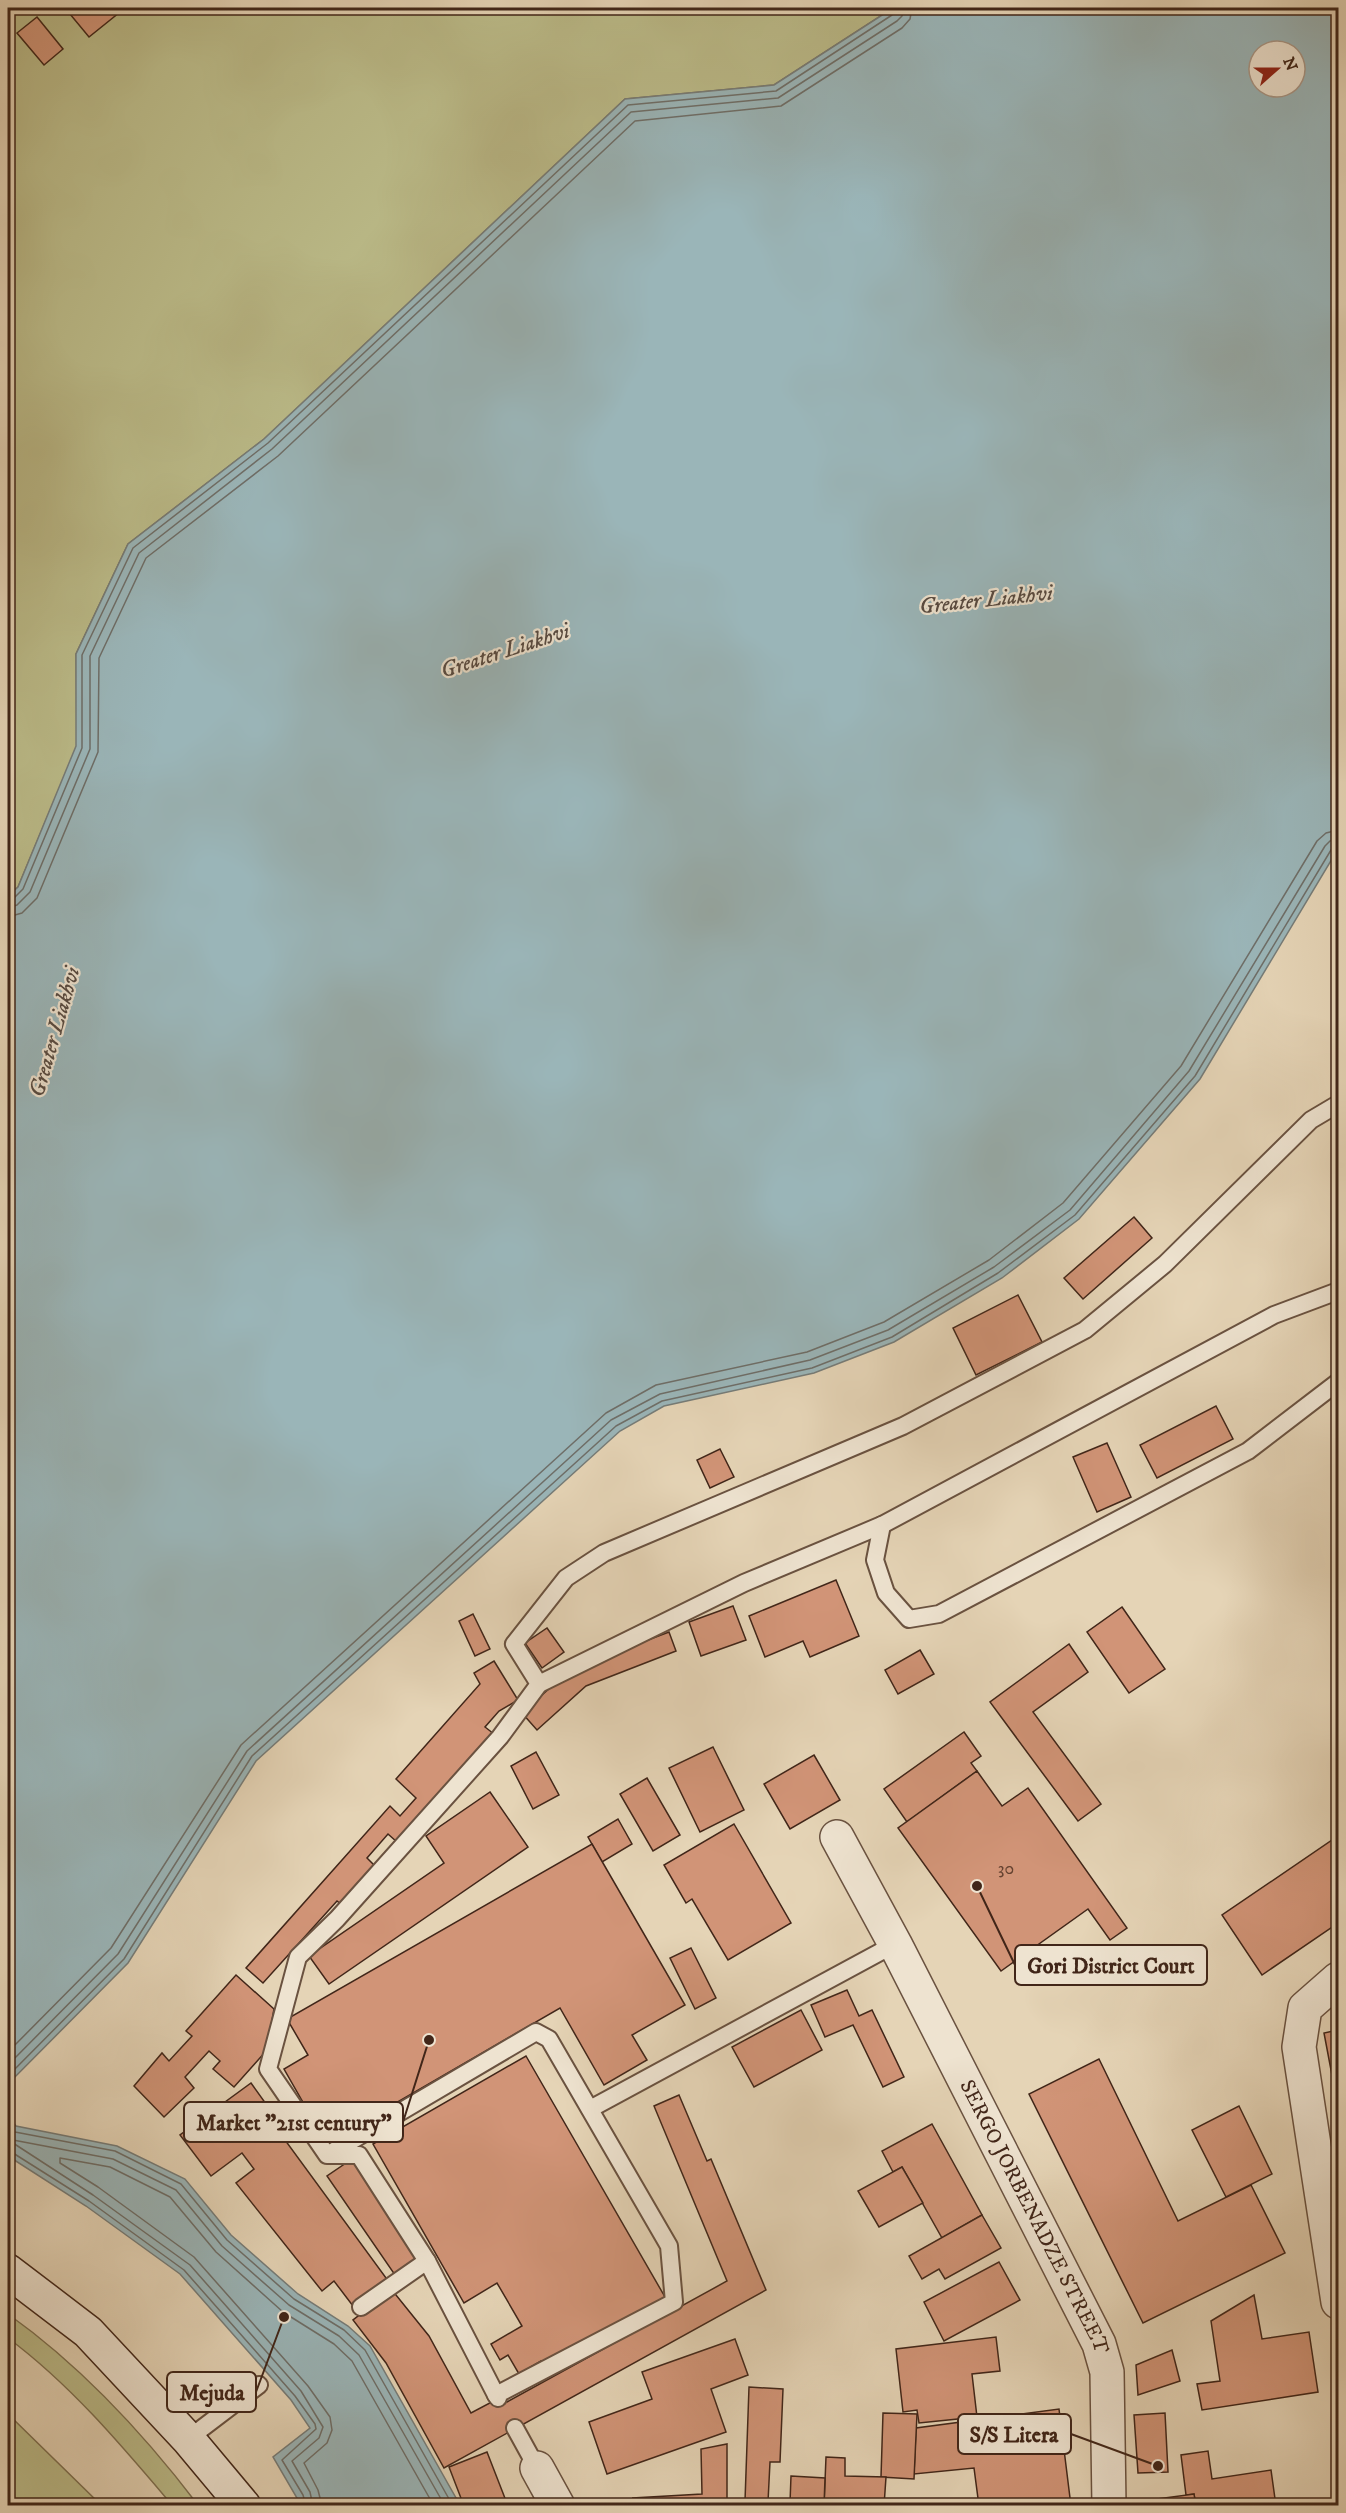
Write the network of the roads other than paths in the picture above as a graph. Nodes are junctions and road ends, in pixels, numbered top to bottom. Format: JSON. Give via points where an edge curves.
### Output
{"nodes":[{"id":1,"x":1338,"y":1104,"type":"edge"},
{"id":2,"x":1338,"y":1292,"type":"edge"},
{"id":3,"x":1338,"y":1382,"type":"edge"},
{"id":4,"x":882,"y":1525,"type":"junction"},
{"id":5,"x":539,"y":1684,"type":"junction"},
{"id":6,"x":837,"y":1838,"type":"dead end"},
{"id":7,"x":895,"y":1944,"type":"junction"},
{"id":8,"x":1338,"y":1979,"type":"edge"},
{"id":9,"x":590,"y":2109,"type":"junction"},
{"id":10,"x":327,"y":2155,"type":"junction"},
{"id":11,"x":1330,"y":2183,"type":"edge"},
{"id":12,"x":427,"y":2261,"type":"junction"},
{"id":13,"x":8,"y":2271,"type":"edge"},
{"id":14,"x":1338,"y":2302,"type":"edge"},
{"id":15,"x":361,"y":2307,"type":"dead end"},
{"id":16,"x":259,"y":2385,"type":"dead end"},
{"id":17,"x":515,"y":2428,"type":"dead end"},
{"id":18,"x":188,"y":2439,"type":"junction"},
{"id":19,"x":537,"y":2468,"type":"joint"},
{"id":20,"x":244,"y":2505,"type":"edge"},
{"id":21,"x":558,"y":2505,"type":"edge"},
{"id":22,"x":1108,"y":2505,"type":"edge"}],
"edges":[{"from":1,"to":5,"type":"lane","via":[[1311,1120],[1165,1264],[1086,1330],[903,1426],[604,1553],[566,1578],[514,1644]]},
{"from":2,"to":4,"type":"lane","via":[[1274,1315]]},
{"from":3,"to":4,"type":"lane","via":[[1248,1450],[939,1614],[909,1619],[886,1593],[875,1560]]},
{"from":4,"to":5,"type":"lane","via":[[744,1583]]},
{"from":5,"to":10,"type":"lane","via":[[500,1737],[337,1919],[298,1957],[268,2068]]},
{"from":6,"to":7,"type":"street","name":"SERGO JORBENADZE STREET"},
{"from":7,"to":9,"type":"lane"},
{"from":7,"to":22,"type":"street","name":"SERGO JORBENADZE STREET","via":[[1099,2344],[1107,2372]]},
{"from":8,"to":11,"type":"street","via":[[1305,2008],[1299,2047]]},
{"from":9,"to":10,"type":"lane","via":[[549,2039],[536,2032]]},
{"from":9,"to":12,"type":"lane","via":[[669,2246],[674,2302],[497,2396]]},
{"from":10,"to":12,"type":"lane","via":[[358,2155]]},
{"from":11,"to":14,"type":"street"},
{"from":12,"to":15,"type":"lane"},
{"from":13,"to":18,"type":"street","via":[[88,2331]]},
{"from":16,"to":18,"type":"lane"},
{"from":17,"to":19,"type":"lane"},
{"from":18,"to":20,"type":"street"},
{"from":19,"to":21,"type":"street"}]}
